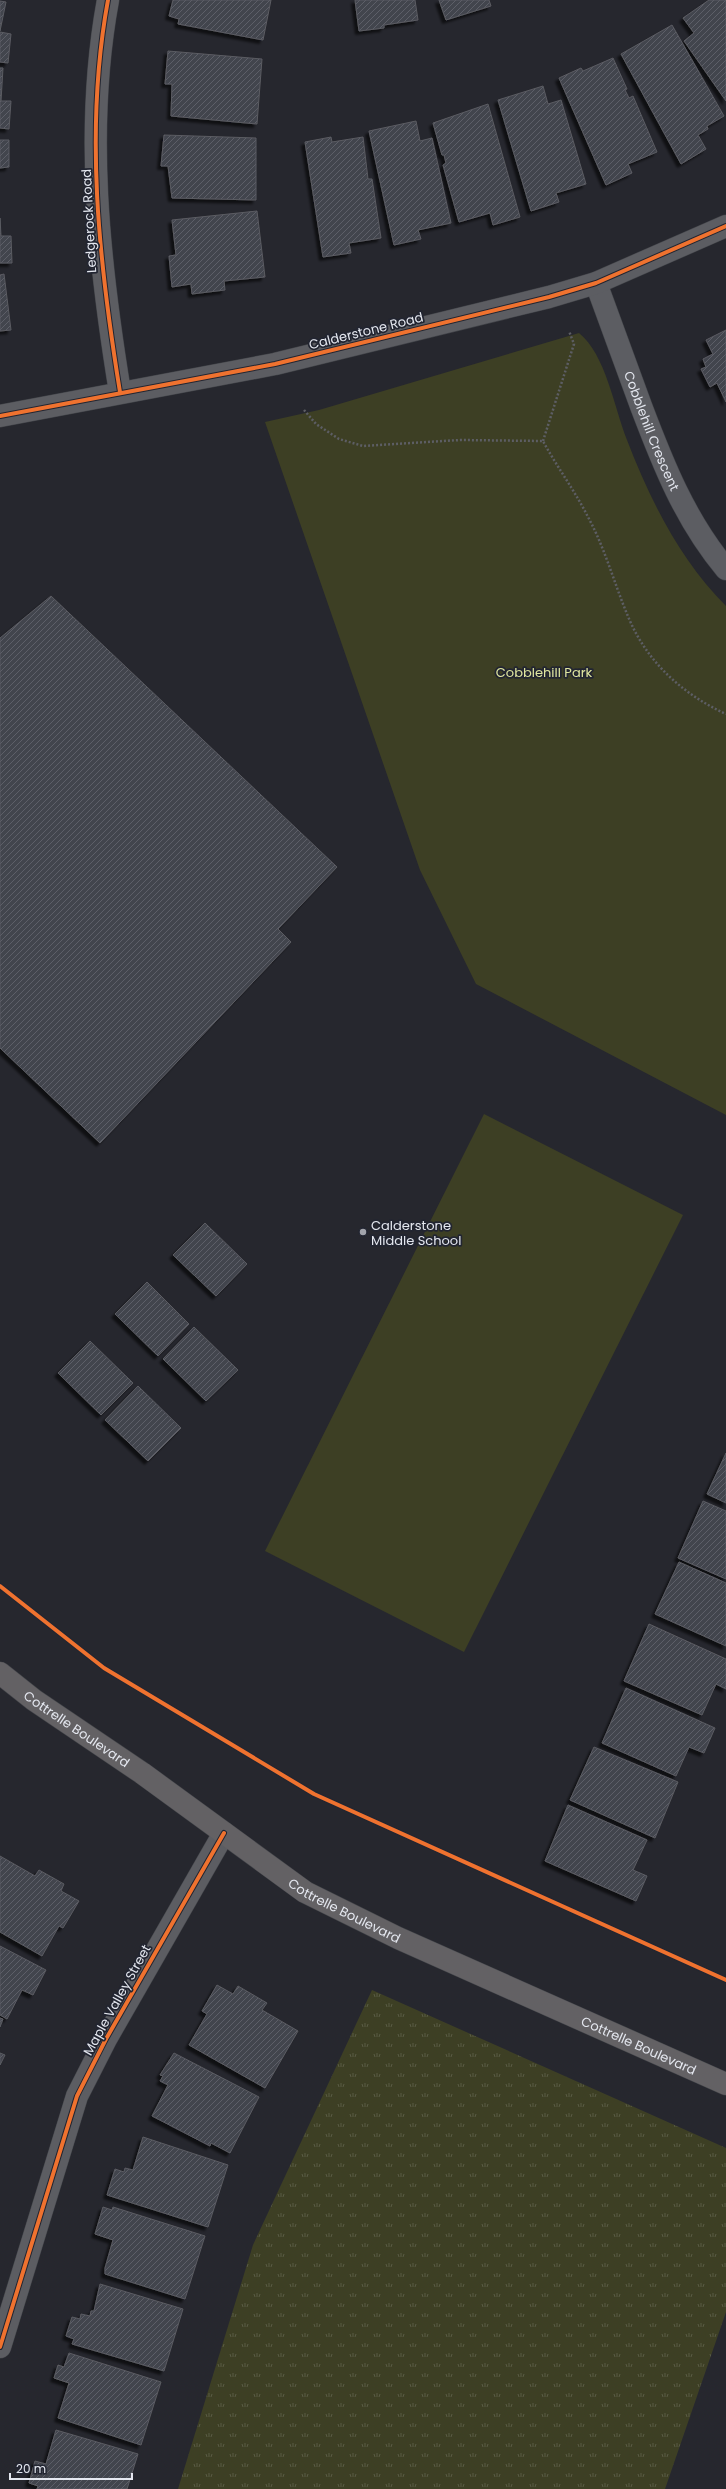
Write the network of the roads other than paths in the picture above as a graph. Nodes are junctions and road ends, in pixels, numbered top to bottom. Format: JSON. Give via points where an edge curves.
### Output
{"nodes":[{"id":1,"x":108,"y":0,"type":"edge"},
{"id":2,"x":726,"y":226,"type":"edge"},
{"id":3,"x":596,"y":283,"type":"junction"},
{"id":4,"x":120,"y":392,"type":"junction"},
{"id":5,"x":0,"y":416,"type":"edge"},
{"id":6,"x":726,"y":569,"type":"edge"},
{"id":7,"x":0,"y":1673,"type":"edge"},
{"id":8,"x":224,"y":1833,"type":"junction"},
{"id":9,"x":726,"y":2084,"type":"edge"},
{"id":10,"x":0,"y":2347,"type":"edge"}],
"edges":[{"from":1,"to":4,"type":"street","name":"Ledgerock Road","via":[[97,95],[96,180],[102,268]]},
{"from":2,"to":3,"type":"street","name":"Calderstone Road"},
{"from":3,"to":4,"type":"street","name":"Calderstone Road","via":[[275,364]]},
{"from":3,"to":6,"type":"street","name":"Cobblehill Crescent","via":[[668,476],[696,527]]},
{"from":4,"to":5,"type":"street","name":"Calderstone Road"},
{"from":7,"to":8,"type":"main road","name":"Cottrelle Boulevard","via":[[34,1700],[142,1773]]},
{"from":8,"to":9,"type":"main road","name":"Cottrelle Boulevard","via":[[311,1895],[398,1938]]},
{"from":8,"to":10,"type":"street","name":"Maple Valley Street","via":[[106,2038],[77,2096]]}]}
